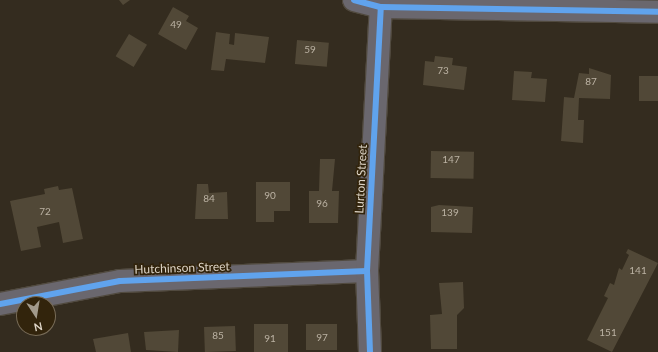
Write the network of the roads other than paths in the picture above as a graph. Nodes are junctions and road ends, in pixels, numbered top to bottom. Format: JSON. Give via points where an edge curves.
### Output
{"nodes":[{"id":1,"x":354,"y":0,"type":"edge"},
{"id":2,"x":381,"y":7,"type":"junction"},
{"id":3,"x":658,"y":12,"type":"edge"},
{"id":4,"x":368,"y":271,"type":"junction"},
{"id":5,"x":0,"y":304,"type":"edge"},
{"id":6,"x":370,"y":352,"type":"edge"}],
"edges":[{"from":1,"to":2,"type":"street"},
{"from":2,"to":3,"type":"street"},
{"from":2,"to":4,"type":"street","name":"Lurton Street"},
{"from":4,"to":5,"type":"street","name":"Hutchinson Street","via":[[120,282]]},
{"from":4,"to":6,"type":"street","name":"Lurton Street"}]}
